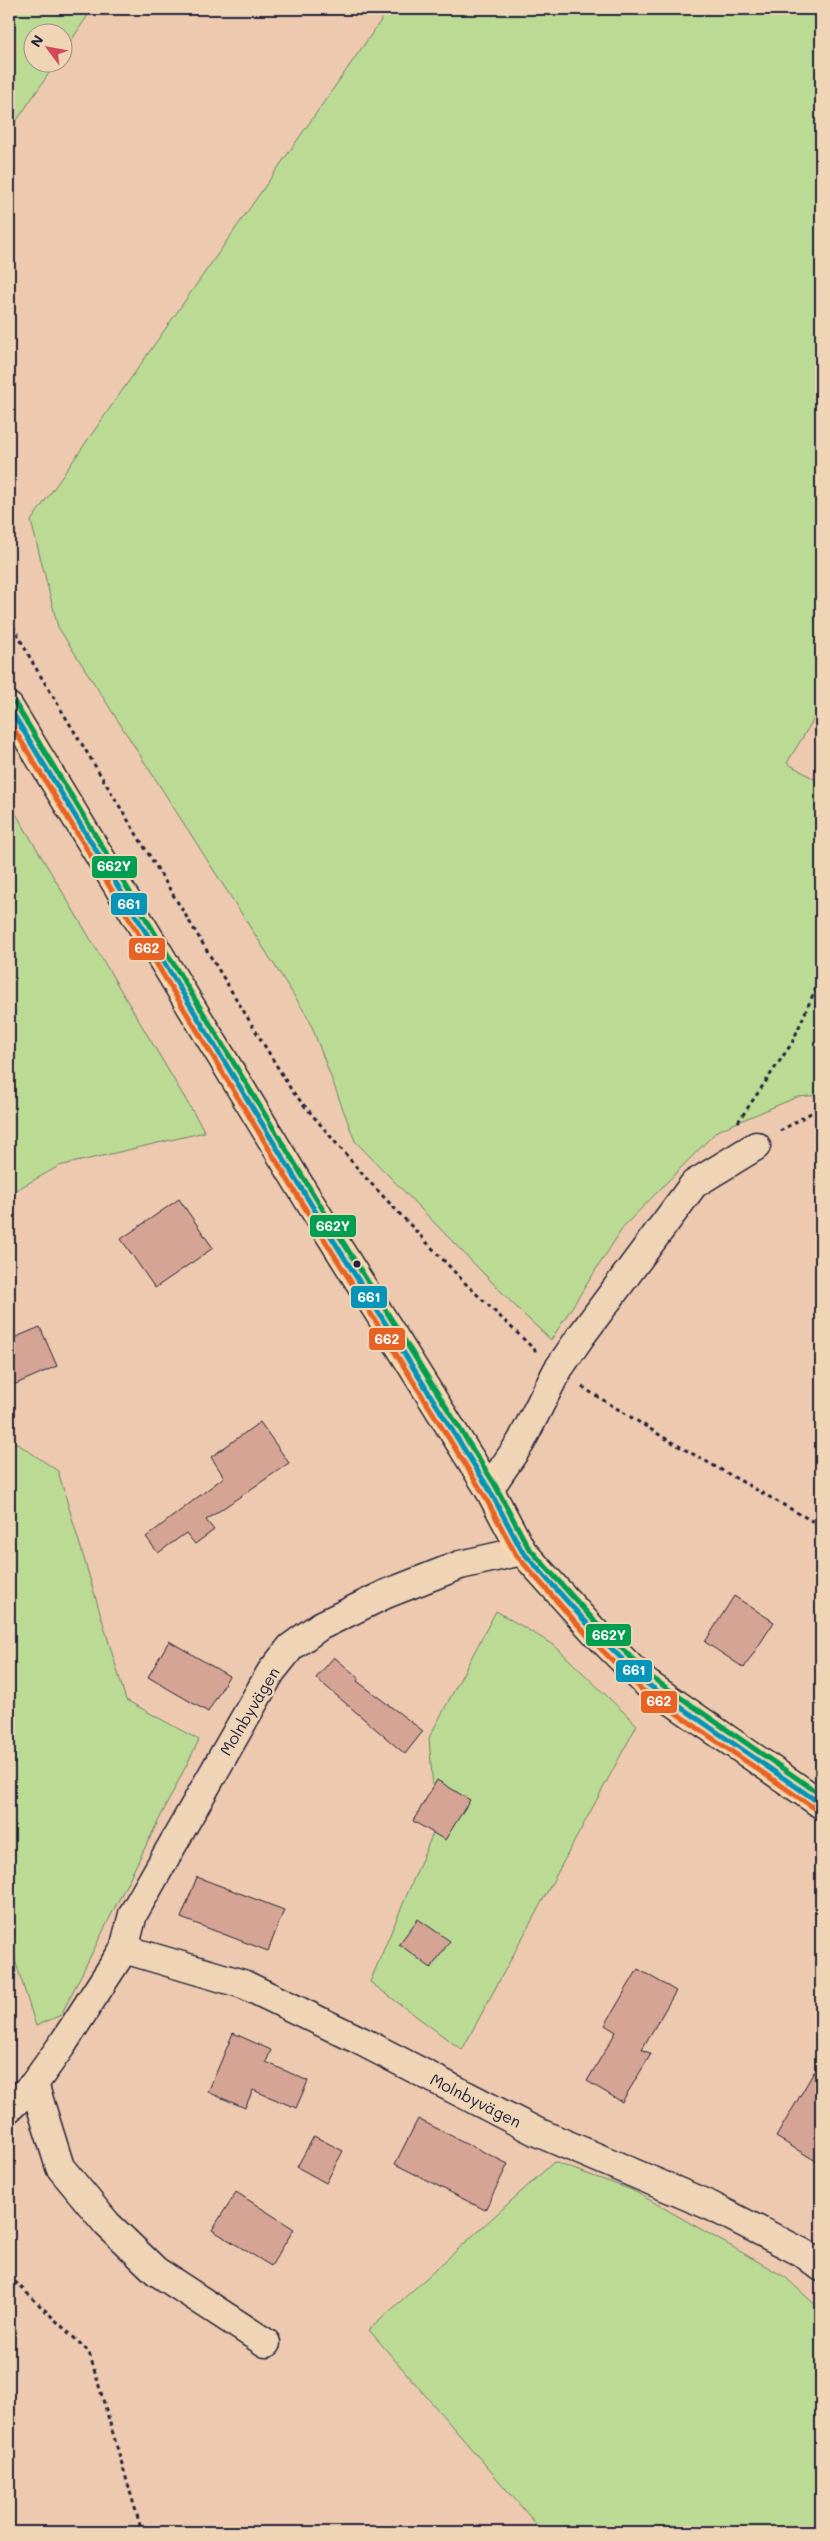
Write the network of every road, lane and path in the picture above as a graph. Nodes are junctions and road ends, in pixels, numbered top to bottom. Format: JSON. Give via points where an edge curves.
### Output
{"nodes":[{"id":1,"x":9,"y":620,"type":"edge"},
{"id":2,"x":9,"y":707,"type":"edge"},
{"id":3,"x":821,"y":976,"type":"edge"},
{"id":4,"x":821,"y":1108,"type":"edge"},
{"id":5,"x":732,"y":1129,"type":"dead end"},
{"id":6,"x":756,"y":1146,"type":"joint"},
{"id":7,"x":557,"y":1372,"type":"junction"},
{"id":8,"x":489,"y":1489,"type":"junction"},
{"id":9,"x":821,"y":1526,"type":"edge"},
{"id":10,"x":522,"y":1551,"type":"junction"},
{"id":11,"x":821,"y":1804,"type":"edge"},
{"id":12,"x":124,"y":1949,"type":"junction"},
{"id":13,"x":34,"y":2084,"type":"junction"},
{"id":14,"x":9,"y":2108,"type":"edge"},
{"id":15,"x":821,"y":2267,"type":"edge"},
{"id":16,"x":9,"y":2276,"type":"edge"},
{"id":17,"x":266,"y":2343,"type":"dead end"},
{"id":18,"x":142,"y":2532,"type":"edge"}],
"edges":[{"from":1,"to":7,"type":"path","via":[[292,1091],[364,1176],[466,1284]]},
{"from":2,"to":8,"type":"main road"},
{"from":3,"to":5,"type":"path","via":[[792,1043]]},
{"from":4,"to":6,"type":"path"},
{"from":6,"to":7,"type":"street","via":[[694,1184]]},
{"from":7,"to":8,"type":"street","via":[[521,1442]]},
{"from":7,"to":9,"type":"path","via":[[668,1440]]},
{"from":8,"to":10,"type":"main road"},
{"from":10,"to":11,"type":"main road","via":[[646,1683]]},
{"from":10,"to":12,"type":"street","name":"Molnbyvägen","via":[[460,1565],[386,1594],[320,1626],[291,1647],[270,1672],[133,1914]]},
{"from":12,"to":13,"type":"street","name":"Molnbyvägen"},
{"from":12,"to":15,"type":"street","name":"Molnbyvägen","via":[[243,1984],[537,2132],[711,2206],[803,2253]]},
{"from":13,"to":14,"type":"street","name":"Molnbyvägen"},
{"from":13,"to":17,"type":"street","via":[[60,2167],[107,2224],[156,2272]]},
{"from":16,"to":18,"type":"path","via":[[89,2352]]}]}
